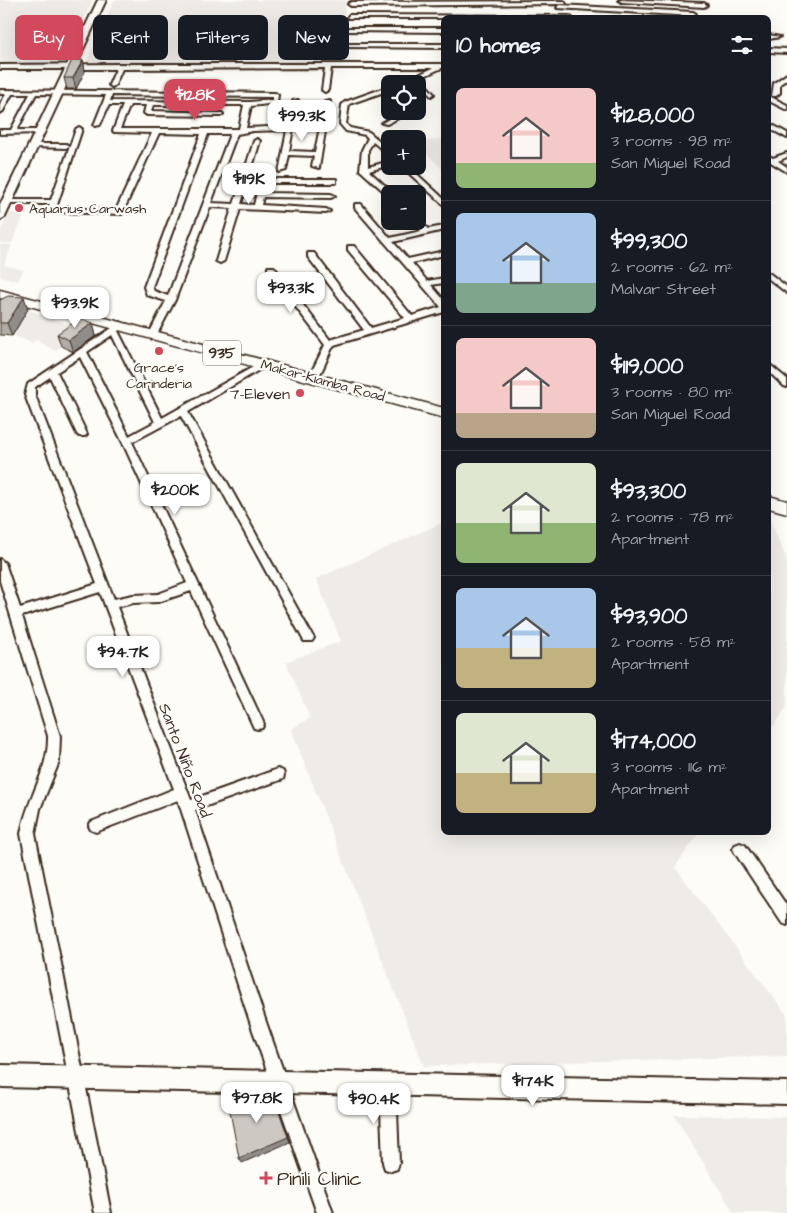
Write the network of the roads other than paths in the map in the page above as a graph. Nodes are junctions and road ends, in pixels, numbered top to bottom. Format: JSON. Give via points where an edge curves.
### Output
{"nodes":[{"id":1,"x":102,"y":0,"type":"edge"},
{"id":2,"x":622,"y":0,"type":"edge"},
{"id":3,"x":565,"y":1,"type":"edge"},
{"id":4,"x":664,"y":1,"type":"edge"},
{"id":5,"x":351,"y":2,"type":"edge"},
{"id":6,"x":455,"y":2,"type":"edge"},
{"id":7,"x":489,"y":2,"type":"edge"},
{"id":8,"x":704,"y":5,"type":"dead end"},
{"id":9,"x":559,"y":7,"type":"junction"},
{"id":10,"x":693,"y":14,"type":"dead end"},
{"id":11,"x":458,"y":15,"type":"edge"},
{"id":12,"x":551,"y":15,"type":"edge"},
{"id":13,"x":666,"y":15,"type":"edge"},
{"id":14,"x":349,"y":17,"type":"joint"},
{"id":15,"x":441,"y":17,"type":"edge"},
{"id":16,"x":349,"y":30,"type":"edge"},
{"id":17,"x":441,"y":30,"type":"edge"},
{"id":18,"x":771,"y":37,"type":"edge"},
{"id":19,"x":777,"y":37,"type":"dead end"},
{"id":20,"x":441,"y":46,"type":"edge"},
{"id":21,"x":771,"y":50,"type":"edge"},
{"id":22,"x":787,"y":51,"type":"edge"},
{"id":23,"x":349,"y":56,"type":"edge"},
{"id":24,"x":349,"y":56,"type":"edge"},
{"id":25,"x":339,"y":60,"type":"edge"},
{"id":26,"x":120,"y":66,"type":"junction"},
{"id":27,"x":328,"y":66,"type":"junction"},
{"id":28,"x":441,"y":66,"type":"edge"},
{"id":29,"x":0,"y":67,"type":"edge"},
{"id":30,"x":70,"y":67,"type":"junction"},
{"id":31,"x":441,"y":67,"type":"edge"},
{"id":32,"x":424,"y":75,"type":"edge"},
{"id":33,"x":787,"y":76,"type":"edge"},
{"id":34,"x":112,"y":85,"type":"dead end"},
{"id":35,"x":426,"y":88,"type":"edge"},
{"id":36,"x":325,"y":90,"type":"dead end"},
{"id":37,"x":381,"y":91,"type":"edge"},
{"id":38,"x":0,"y":92,"type":"edge"},
{"id":39,"x":10,"y":92,"type":"junction"},
{"id":40,"x":34,"y":92,"type":"junction"},
{"id":41,"x":58,"y":93,"type":"junction"},
{"id":42,"x":110,"y":94,"type":"junction"},
{"id":43,"x":431,"y":94,"type":"dead end"},
{"id":44,"x":784,"y":96,"type":"dead end"},
{"id":45,"x":771,"y":97,"type":"edge"},
{"id":46,"x":296,"y":101,"type":"dead end"},
{"id":47,"x":328,"y":102,"type":"dead end"},
{"id":48,"x":106,"y":103,"type":"junction"},
{"id":49,"x":127,"y":103,"type":"junction"},
{"id":50,"x":150,"y":103,"type":"junction"},
{"id":51,"x":222,"y":103,"type":"junction"},
{"id":52,"x":248,"y":104,"type":"junction"},
{"id":53,"x":787,"y":107,"type":"edge"},
{"id":54,"x":0,"y":111,"type":"edge"},
{"id":55,"x":220,"y":114,"type":"junction"},
{"id":56,"x":391,"y":120,"type":"edge"},
{"id":57,"x":385,"y":123,"type":"dead end"},
{"id":58,"x":164,"y":124,"type":"junction"},
{"id":59,"x":97,"y":125,"type":"dead end"},
{"id":60,"x":771,"y":126,"type":"edge"},
{"id":61,"x":291,"y":128,"type":"junction"},
{"id":62,"x":79,"y":129,"type":"dead end"},
{"id":63,"x":238,"y":131,"type":"junction"},
{"id":64,"x":0,"y":132,"type":"edge"},
{"id":65,"x":13,"y":132,"type":"junction"},
{"id":66,"x":40,"y":132,"type":"junction"},
{"id":67,"x":205,"y":132,"type":"junction"},
{"id":68,"x":216,"y":132,"type":"junction"},
{"id":69,"x":370,"y":135,"type":"junction"},
{"id":70,"x":787,"y":136,"type":"edge"},
{"id":71,"x":257,"y":141,"type":"dead end"},
{"id":72,"x":381,"y":145,"type":"edge"},
{"id":73,"x":33,"y":146,"type":"junction"},
{"id":74,"x":66,"y":146,"type":"dead end"},
{"id":75,"x":286,"y":153,"type":"junction"},
{"id":76,"x":318,"y":154,"type":"junction"},
{"id":77,"x":787,"y":154,"type":"edge"},
{"id":78,"x":771,"y":159,"type":"edge"},
{"id":79,"x":381,"y":165,"type":"edge"},
{"id":80,"x":316,"y":166,"type":"dead end"},
{"id":81,"x":282,"y":170,"type":"dead end"},
{"id":82,"x":364,"y":170,"type":"junction"},
{"id":83,"x":787,"y":170,"type":"edge"},
{"id":84,"x":414,"y":175,"type":"edge"},
{"id":85,"x":333,"y":182,"type":"dead end"},
{"id":86,"x":381,"y":187,"type":"edge"},
{"id":87,"x":259,"y":196,"type":"junction"},
{"id":88,"x":331,"y":196,"type":"dead end"},
{"id":89,"x":441,"y":200,"type":"edge"},
{"id":90,"x":7,"y":202,"type":"junction"},
{"id":91,"x":54,"y":202,"type":"junction"},
{"id":92,"x":208,"y":205,"type":"junction"},
{"id":93,"x":238,"y":205,"type":"junction"},
{"id":94,"x":358,"y":206,"type":"dead end"},
{"id":95,"x":257,"y":207,"type":"junction"},
{"id":96,"x":326,"y":211,"type":"dead end"},
{"id":97,"x":0,"y":217,"type":"edge"},
{"id":98,"x":441,"y":229,"type":"edge"},
{"id":99,"x":426,"y":232,"type":"joint"},
{"id":100,"x":388,"y":241,"type":"junction"},
{"id":101,"x":351,"y":248,"type":"dead end"},
{"id":102,"x":441,"y":254,"type":"edge"},
{"id":103,"x":312,"y":256,"type":"dead end"},
{"id":104,"x":220,"y":261,"type":"dead end"},
{"id":105,"x":406,"y":262,"type":"junction"},
{"id":106,"x":272,"y":269,"type":"dead end"},
{"id":107,"x":771,"y":277,"type":"edge"},
{"id":108,"x":441,"y":281,"type":"edge"},
{"id":109,"x":426,"y":284,"type":"junction"},
{"id":110,"x":787,"y":291,"type":"edge"},
{"id":111,"x":0,"y":294,"type":"edge"},
{"id":112,"x":171,"y":300,"type":"junction"},
{"id":113,"x":441,"y":302,"type":"edge"},
{"id":114,"x":441,"y":311,"type":"edge"},
{"id":115,"x":410,"y":319,"type":"junction"},
{"id":116,"x":117,"y":328,"type":"junction"},
{"id":117,"x":369,"y":331,"type":"junction"},
{"id":118,"x":153,"y":334,"type":"junction"},
{"id":119,"x":329,"y":345,"type":"junction"},
{"id":120,"x":82,"y":352,"type":"junction"},
{"id":121,"x":265,"y":364,"type":"junction"},
{"id":122,"x":771,"y":369,"type":"edge"},
{"id":123,"x":52,"y":372,"type":"junction"},
{"id":124,"x":314,"y":377,"type":"junction"},
{"id":125,"x":787,"y":384,"type":"edge"},
{"id":126,"x":183,"y":411,"type":"junction"},
{"id":127,"x":441,"y":412,"type":"edge"},
{"id":128,"x":160,"y":423,"type":"junction"},
{"id":129,"x":82,"y":434,"type":"dead end"},
{"id":130,"x":127,"y":441,"type":"junction"},
{"id":131,"x":771,"y":503,"type":"edge"},
{"id":132,"x":787,"y":508,"type":"edge"},
{"id":133,"x":0,"y":563,"type":"edge"},
{"id":134,"x":194,"y":585,"type":"junction"},
{"id":135,"x":102,"y":587,"type":"junction"},
{"id":136,"x":109,"y":604,"type":"junction"},
{"id":137,"x":15,"y":614,"type":"junction"},
{"id":138,"x":308,"y":638,"type":"dead end"},
{"id":139,"x":258,"y":724,"type":"dead end"},
{"id":140,"x":278,"y":775,"type":"dead end"},
{"id":141,"x":182,"y":792,"type":"junction"},
{"id":142,"x":187,"y":806,"type":"junction"},
{"id":143,"x":96,"y":826,"type":"dead end"},
{"id":144,"x":740,"y":849,"type":"dead end"},
{"id":145,"x":787,"y":918,"type":"edge"},
{"id":146,"x":0,"y":1076,"type":"edge"},
{"id":147,"x":75,"y":1078,"type":"junction"},
{"id":148,"x":280,"y":1082,"type":"junction"},
{"id":149,"x":388,"y":1084,"type":"junction"},
{"id":150,"x":787,"y":1092,"type":"edge"},
{"id":151,"x":391,"y":1163,"type":"dead end"},
{"id":152,"x":103,"y":1213,"type":"edge"},
{"id":153,"x":324,"y":1213,"type":"edge"}],
"edges":[{"from":1,"to":30,"type":"street"},
{"from":2,"to":4,"type":"street"},
{"from":3,"to":7,"type":"street"},
{"from":3,"to":9,"type":"street"},
{"from":4,"to":8,"type":"street"},
{"from":4,"to":13,"type":"street"},
{"from":5,"to":6,"type":"street"},
{"from":5,"to":14,"type":"street"},
{"from":6,"to":7,"type":"street"},
{"from":6,"to":11,"type":"street"},
{"from":9,"to":12,"type":"street"},
{"from":9,"to":13,"type":"street"},
{"from":10,"to":13,"type":"street"},
{"from":14,"to":15,"type":"street"},
{"from":16,"to":17,"type":"street"},
{"from":18,"to":19,"type":"street"},
{"from":20,"to":23,"type":"street"},
{"from":21,"to":22,"type":"street"},
{"from":24,"to":28,"type":"street"},
{"from":25,"to":27,"type":"street"},
{"from":26,"to":27,"type":"street"},
{"from":26,"to":30,"type":"street"},
{"from":26,"to":34,"type":"street"},
{"from":27,"to":36,"type":"street"},
{"from":29,"to":30,"type":"street"},
{"from":30,"to":41,"type":"street"},
{"from":31,"to":32,"type":"street"},
{"from":33,"to":45,"type":"street","via":[[777,82],[777,93]]},
{"from":35,"to":43,"type":"street"},
{"from":37,"to":69,"type":"street","via":[[345,105],[346,128]]},
{"from":38,"to":39,"type":"street"},
{"from":39,"to":40,"type":"street"},
{"from":39,"to":54,"type":"street"},
{"from":40,"to":41,"type":"street"},
{"from":40,"to":65,"type":"street"},
{"from":41,"to":42,"type":"street"},
{"from":41,"to":66,"type":"street"},
{"from":42,"to":48,"type":"street"},
{"from":42,"to":52,"type":"street","via":[[276,95],[275,102]]},
{"from":44,"to":45,"type":"street"},
{"from":45,"to":53,"type":"street"},
{"from":46,"to":61,"type":"street"},
{"from":47,"to":76,"type":"street"},
{"from":48,"to":49,"type":"street"},
{"from":48,"to":59,"type":"street"},
{"from":49,"to":50,"type":"street"},
{"from":49,"to":58,"type":"street","via":[[116,132]]},
{"from":50,"to":51,"type":"street"},
{"from":50,"to":58,"type":"street","via":[[147,113]]},
{"from":51,"to":52,"type":"street"},
{"from":51,"to":55,"type":"street"},
{"from":52,"to":63,"type":"street"},
{"from":55,"to":58,"type":"street"},
{"from":55,"to":68,"type":"street"},
{"from":56,"to":57,"type":"street"},
{"from":58,"to":67,"type":"street"},
{"from":58,"to":91,"type":"street","via":[[118,212],[54,210]]},
{"from":60,"to":70,"type":"street"},
{"from":61,"to":63,"type":"street"},
{"from":61,"to":75,"type":"street"},
{"from":62,"to":91,"type":"street"},
{"from":63,"to":68,"type":"street"},
{"from":63,"to":92,"type":"street"},
{"from":64,"to":65,"type":"street"},
{"from":65,"to":66,"type":"street"},
{"from":66,"to":73,"type":"street"},
{"from":67,"to":68,"type":"street"},
{"from":67,"to":112,"type":"street","via":[[148,286],[150,293]]},
{"from":69,"to":72,"type":"street"},
{"from":69,"to":82,"type":"street"},
{"from":71,"to":93,"type":"street"},
{"from":73,"to":74,"type":"street"},
{"from":73,"to":90,"type":"street"},
{"from":75,"to":76,"type":"street"},
{"from":75,"to":81,"type":"street"},
{"from":76,"to":80,"type":"street"},
{"from":77,"to":78,"type":"street"},
{"from":78,"to":83,"type":"street"},
{"from":79,"to":82,"type":"street"},
{"from":82,"to":86,"type":"street"},
{"from":84,"to":89,"type":"street"},
{"from":85,"to":87,"type":"street","via":[[265,180]]},
{"from":87,"to":88,"type":"street"},
{"from":87,"to":95,"type":"street"},
{"from":90,"to":91,"type":"street"},
{"from":90,"to":97,"type":"street"},
{"from":92,"to":93,"type":"street"},
{"from":92,"to":112,"type":"street"},
{"from":93,"to":95,"type":"street"},
{"from":93,"to":104,"type":"street"},
{"from":94,"to":100,"type":"street"},
{"from":95,"to":96,"type":"street"},
{"from":98,"to":99,"type":"street"},
{"from":99,"to":100,"type":"street"},
{"from":100,"to":105,"type":"street"},
{"from":101,"to":115,"type":"street"},
{"from":102,"to":105,"type":"street"},
{"from":103,"to":117,"type":"street"},
{"from":105,"to":109,"type":"street"},
{"from":106,"to":119,"type":"street"},
{"from":107,"to":110,"type":"street"},
{"from":108,"to":109,"type":"street"},
{"from":109,"to":113,"type":"street"},
{"from":111,"to":116,"type":"main road","name":"Makar-Kiamba Road","number":"935"},
{"from":112,"to":118,"type":"street"},
{"from":114,"to":115,"type":"street"},
{"from":115,"to":117,"type":"street"},
{"from":116,"to":118,"type":"main road","name":"Makar-Kiamba Road","number":"935"},
{"from":116,"to":120,"type":"street","name":"Santo Niño Road"},
{"from":116,"to":128,"type":"street"},
{"from":117,"to":119,"type":"street"},
{"from":118,"to":121,"type":"main road","name":"Makar-Kiamba Road","number":"935"},
{"from":119,"to":124,"type":"street"},
{"from":120,"to":123,"type":"street","name":"Santo Niño Road"},
{"from":120,"to":130,"type":"street"},
{"from":121,"to":124,"type":"main road","name":"Makar-Kiamba Road","number":"935"},
{"from":121,"to":126,"type":"street"},
{"from":122,"to":125,"type":"street"},
{"from":123,"to":129,"type":"street"},
{"from":123,"to":135,"type":"street","name":"Santo Niño Road","via":[[31,386],[30,395]]},
{"from":124,"to":127,"type":"main road","name":"Makar-Kiamba Road","number":"935"},
{"from":126,"to":128,"type":"street"},
{"from":126,"to":138,"type":"street"},
{"from":128,"to":130,"type":"street"},
{"from":130,"to":134,"type":"street"},
{"from":131,"to":132,"type":"main road"},
{"from":133,"to":137,"type":"street"},
{"from":134,"to":136,"type":"street","via":[[158,598]]},
{"from":134,"to":139,"type":"street"},
{"from":135,"to":136,"type":"street","name":"Santo Niño Road"},
{"from":135,"to":137,"type":"street"},
{"from":136,"to":141,"type":"street","name":"Santo Niño Road"},
{"from":137,"to":147,"type":"street","via":[[56,748],[49,776],[28,820],[28,834]]},
{"from":140,"to":142,"type":"street"},
{"from":141,"to":142,"type":"street","name":"Santo Niño Road"},
{"from":141,"to":143,"type":"street"},
{"from":142,"to":148,"type":"street","name":"Santo Niño Road"},
{"from":144,"to":145,"type":"street"},
{"from":146,"to":147,"type":"street"},
{"from":147,"to":148,"type":"street"},
{"from":147,"to":152,"type":"street"},
{"from":148,"to":149,"type":"street"},
{"from":148,"to":153,"type":"street","name":"Santo Niño Road"},
{"from":149,"to":150,"type":"street"},
{"from":149,"to":151,"type":"street"}]}
